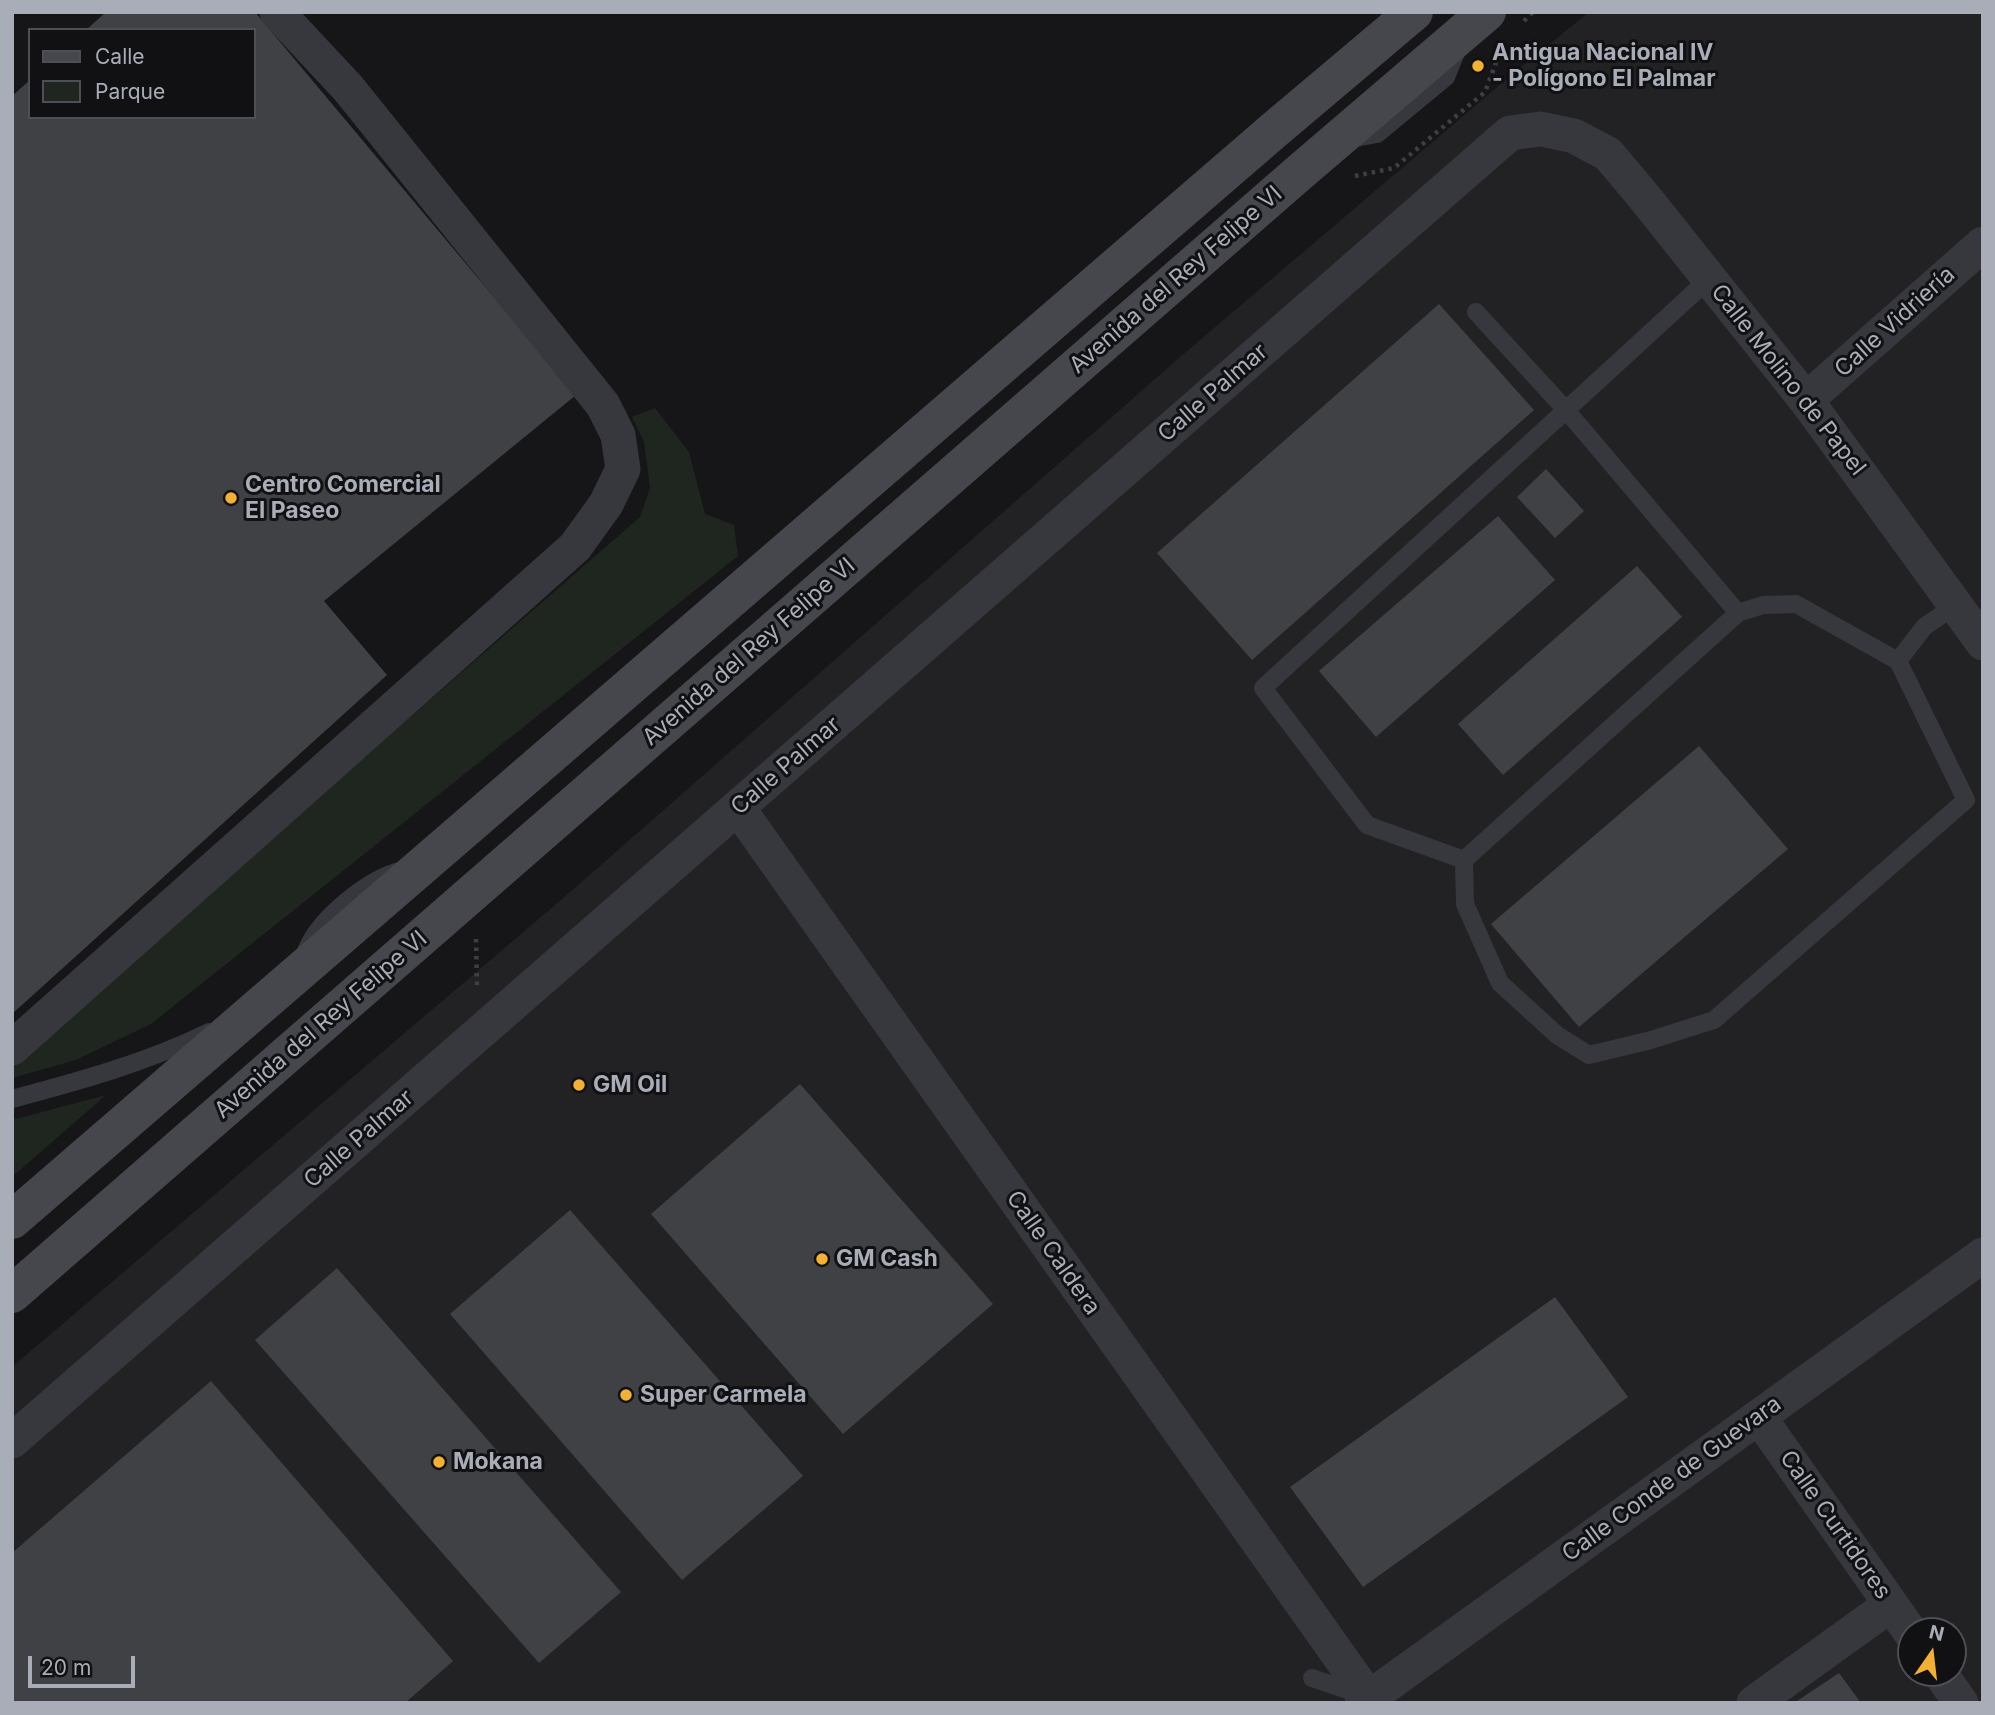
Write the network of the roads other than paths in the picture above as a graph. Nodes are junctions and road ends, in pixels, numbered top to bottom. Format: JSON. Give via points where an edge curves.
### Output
{"nodes":[{"id":1,"x":277,"y":12,"type":"edge"},
{"id":2,"x":1414,"y":12,"type":"edge"},
{"id":3,"x":1475,"y":22,"type":"edge"},
{"id":4,"x":1574,"y":136,"type":"joint"},
{"id":5,"x":1983,"y":244,"type":"edge"},
{"id":6,"x":1710,"y":278,"type":"junction"},
{"id":7,"x":1476,"y":312,"type":"dead end"},
{"id":8,"x":1806,"y":400,"type":"junction"},
{"id":9,"x":1566,"y":410,"type":"junction"},
{"id":10,"x":1956,"y":605,"type":"junction"},
{"id":11,"x":1738,"y":613,"type":"junction"},
{"id":12,"x":1983,"y":643,"type":"edge"},
{"id":13,"x":1898,"y":661,"type":"junction"},
{"id":14,"x":738,"y":808,"type":"junction"},
{"id":15,"x":1464,"y":860,"type":"junction"},
{"id":16,"x":256,"y":1009,"type":"junction"},
{"id":17,"x":12,"y":1048,"type":"edge"},
{"id":18,"x":12,"y":1100,"type":"edge"},
{"id":19,"x":12,"y":1220,"type":"edge"},
{"id":20,"x":1983,"y":1255,"type":"edge"},
{"id":21,"x":12,"y":1294,"type":"edge"},
{"id":22,"x":1759,"y":1416,"type":"junction"},
{"id":23,"x":12,"y":1441,"type":"edge"},
{"id":24,"x":1890,"y":1605,"type":"junction"},
{"id":25,"x":1899,"y":1617,"type":"edge"},
{"id":26,"x":1312,"y":1678,"type":"dead end"},
{"id":27,"x":1950,"y":1687,"type":"edge"},
{"id":28,"x":1365,"y":1700,"type":"edge"},
{"id":29,"x":1754,"y":1703,"type":"edge"},
{"id":30,"x":1961,"y":1703,"type":"edge"}],
"edges":[{"from":1,"to":17,"type":"street","via":[[348,88],[603,405],[618,435],[622,469],[606,504],[575,547]]},
{"from":2,"to":16,"type":"main road"},
{"from":3,"to":21,"type":"main road","name":"Avenida del Rey Felipe VI"},
{"from":4,"to":6,"type":"street","name":"Calle Molino de Papel","via":[[1608,154]]},
{"from":4,"to":14,"type":"street","name":"Calle Palmar","via":[[1541,129],[1510,133]]},
{"from":5,"to":8,"type":"street","name":"Calle Vidriería"},
{"from":6,"to":8,"type":"street","name":"Calle Molino de Papel"},
{"from":6,"to":9,"type":"lane"},
{"from":7,"to":9,"type":"lane"},
{"from":8,"to":10,"type":"street","name":"Calle Molino de Papel"},
{"from":9,"to":11,"type":"lane"},
{"from":9,"to":15,"type":"lane","via":[[1264,688],[1367,824]]},
{"from":10,"to":12,"type":"street","name":"Calle Molino de Papel"},
{"from":10,"to":13,"type":"lane","via":[[1924,628]]},
{"from":11,"to":13,"type":"lane","via":[[1763,604],[1796,604]]},
{"from":11,"to":15,"type":"lane"},
{"from":13,"to":15,"type":"lane","via":[[1966,800],[1714,1020],[1589,1055],[1557,1035],[1500,984],[1465,904]]},
{"from":14,"to":23,"type":"street","name":"Calle Palmar"},
{"from":14,"to":28,"type":"street","name":"Calle Caldera"},
{"from":16,"to":18,"type":"lane","via":[[177,1047]]},
{"from":16,"to":19,"type":"main road"},
{"from":20,"to":22,"type":"street","name":"Calle Conde de Guevara"},
{"from":22,"to":24,"type":"street","name":"Calle Curtidores"},
{"from":22,"to":28,"type":"street","name":"Calle Conde de Guevara"},
{"from":24,"to":25,"type":"street","name":"Calle Curtidores"},
{"from":24,"to":29,"type":"street"},
{"from":26,"to":28,"type":"lane"},
{"from":27,"to":30,"type":"street"}]}
